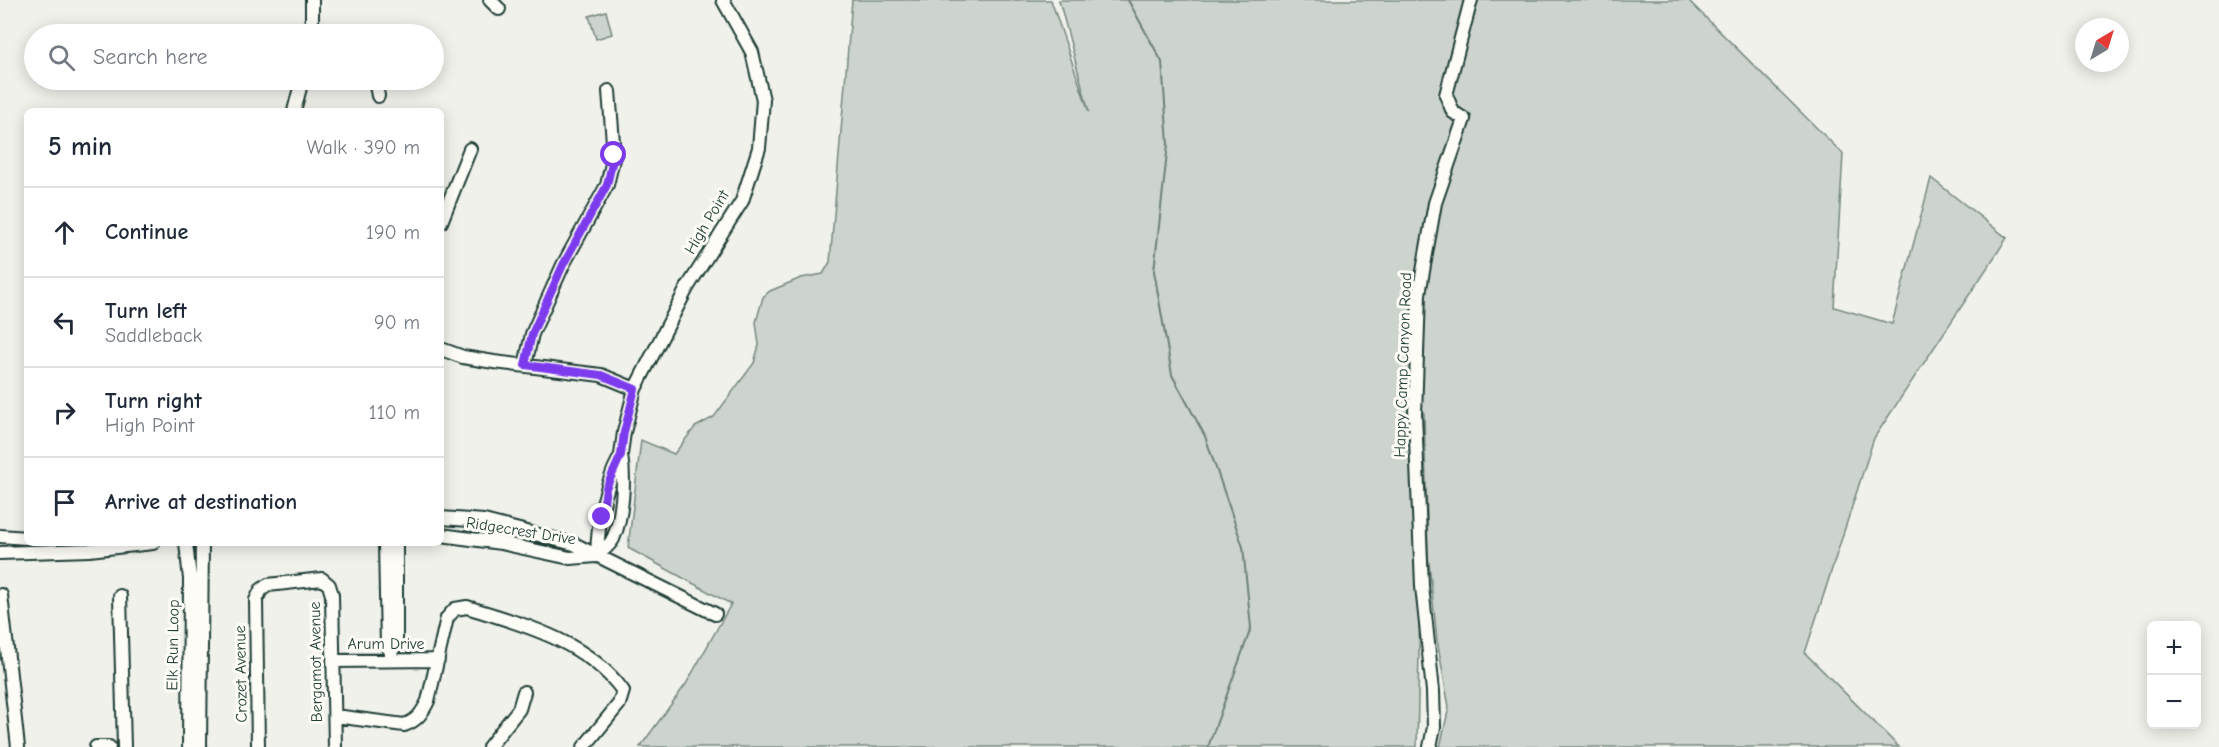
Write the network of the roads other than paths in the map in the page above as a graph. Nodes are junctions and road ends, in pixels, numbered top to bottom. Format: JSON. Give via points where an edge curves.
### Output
{"nodes":[{"id":1,"x":312,"y":0,"type":"edge"},
{"id":2,"x":723,"y":0,"type":"edge"},
{"id":3,"x":1471,"y":0,"type":"edge"},
{"id":4,"x":312,"y":24,"type":"edge"},
{"id":5,"x":299,"y":90,"type":"edge"},
{"id":6,"x":377,"y":90,"type":"edge"},
{"id":7,"x":609,"y":91,"type":"dead end"},
{"id":8,"x":378,"y":96,"type":"dead end"},
{"id":9,"x":295,"y":108,"type":"edge"},
{"id":10,"x":470,"y":149,"type":"dead end"},
{"id":11,"x":444,"y":214,"type":"edge"},
{"id":12,"x":444,"y":350,"type":"edge"},
{"id":13,"x":525,"y":365,"type":"junction"},
{"id":14,"x":635,"y":389,"type":"junction"},
{"id":15,"x":621,"y":455,"type":"junction"},
{"id":16,"x":609,"y":484,"type":"junction"},
{"id":17,"x":622,"y":485,"type":"junction"},
{"id":18,"x":444,"y":518,"type":"edge"},
{"id":19,"x":444,"y":535,"type":"edge"},
{"id":20,"x":0,"y":536,"type":"edge"},
{"id":21,"x":24,"y":538,"type":"edge"},
{"id":22,"x":126,"y":546,"type":"edge"},
{"id":23,"x":186,"y":546,"type":"edge"},
{"id":24,"x":202,"y":546,"type":"edge"},
{"id":25,"x":385,"y":546,"type":"edge"},
{"id":26,"x":396,"y":546,"type":"edge"},
{"id":27,"x":0,"y":553,"type":"edge"},
{"id":28,"x":597,"y":556,"type":"junction"},
{"id":29,"x":322,"y":579,"type":"joint"},
{"id":30,"x":1,"y":595,"type":"edge"},
{"id":31,"x":120,"y":596,"type":"dead end"},
{"id":32,"x":715,"y":614,"type":"dead end"},
{"id":33,"x":391,"y":656,"type":"junction"},
{"id":34,"x":438,"y":660,"type":"junction"},
{"id":35,"x":333,"y":661,"type":"junction"},
{"id":36,"x":524,"y":692,"type":"dead end"},
{"id":37,"x":335,"y":716,"type":"junction"},
{"id":38,"x":18,"y":747,"type":"edge"},
{"id":39,"x":96,"y":747,"type":"edge"},
{"id":40,"x":110,"y":747,"type":"edge"},
{"id":41,"x":124,"y":747,"type":"edge"},
{"id":42,"x":189,"y":747,"type":"edge"},
{"id":43,"x":200,"y":747,"type":"edge"},
{"id":44,"x":258,"y":747,"type":"edge"},
{"id":45,"x":335,"y":747,"type":"edge"},
{"id":46,"x":489,"y":747,"type":"edge"},
{"id":47,"x":584,"y":747,"type":"edge"},
{"id":48,"x":1430,"y":747,"type":"edge"}],
"edges":[{"from":1,"to":4,"type":"street"},
{"from":2,"to":14,"type":"street","name":"High Point","via":[[752,52],[763,100],[759,148],[742,201],[687,288]]},
{"from":3,"to":48,"type":"street","name":"Happy Camp Canyon Road","via":[[1446,95],[1453,112],[1464,119],[1434,203],[1419,294],[1415,414],[1422,586],[1433,691]]},
{"from":5,"to":9,"type":"street"},
{"from":6,"to":8,"type":"street"},
{"from":7,"to":13,"type":"street","via":[[614,155],[607,185],[563,265],[532,334]]},
{"from":10,"to":11,"type":"street"},
{"from":12,"to":13,"type":"street","via":[[463,357]]},
{"from":13,"to":14,"type":"street","via":[[601,375]]},
{"from":14,"to":15,"type":"street","name":"High Point"},
{"from":15,"to":16,"type":"street","name":"High Point"},
{"from":15,"to":17,"type":"street","name":"High Point"},
{"from":16,"to":17,"type":"street"},
{"from":16,"to":28,"type":"street","name":"High Point","via":[[598,531]]},
{"from":17,"to":28,"type":"street","name":"High Point","via":[[613,541]]},
{"from":18,"to":28,"type":"street","name":"Ridgecrest Drive","via":[[495,524],[574,544]]},
{"from":19,"to":28,"type":"street","name":"Ridgecrest Drive","via":[[570,558]]},
{"from":20,"to":21,"type":"street"},
{"from":22,"to":27,"type":"street"},
{"from":23,"to":42,"type":"street","name":"Elk Run Loop","via":[[190,579]]},
{"from":24,"to":43,"type":"street","name":"Elk Run Loop"},
{"from":25,"to":33,"type":"street","via":[[387,646]]},
{"from":26,"to":33,"type":"street","via":[[396,645]]},
{"from":28,"to":32,"type":"street","name":"Ridgecrest Drive"},
{"from":29,"to":35,"type":"street","name":"Bergamot Avenue","via":[[332,595]]},
{"from":29,"to":44,"type":"street","name":"Crozet Avenue","via":[[268,585],[256,600]]},
{"from":30,"to":38,"type":"street"},
{"from":31,"to":41,"type":"street"},
{"from":33,"to":34,"type":"street","name":"Arum Drive"},
{"from":33,"to":35,"type":"street","name":"Arum Drive"},
{"from":34,"to":37,"type":"street","via":[[428,701],[413,722],[404,725]]},
{"from":34,"to":47,"type":"street","via":[[451,612],[467,607],[540,630],[587,657],[623,691],[619,704]]},
{"from":35,"to":37,"type":"street","name":"Bergamot Avenue"},
{"from":36,"to":46,"type":"street","via":[[519,709]]},
{"from":37,"to":45,"type":"street","name":"Bergamot Avenue"},
{"from":39,"to":40,"type":"street"}]}
